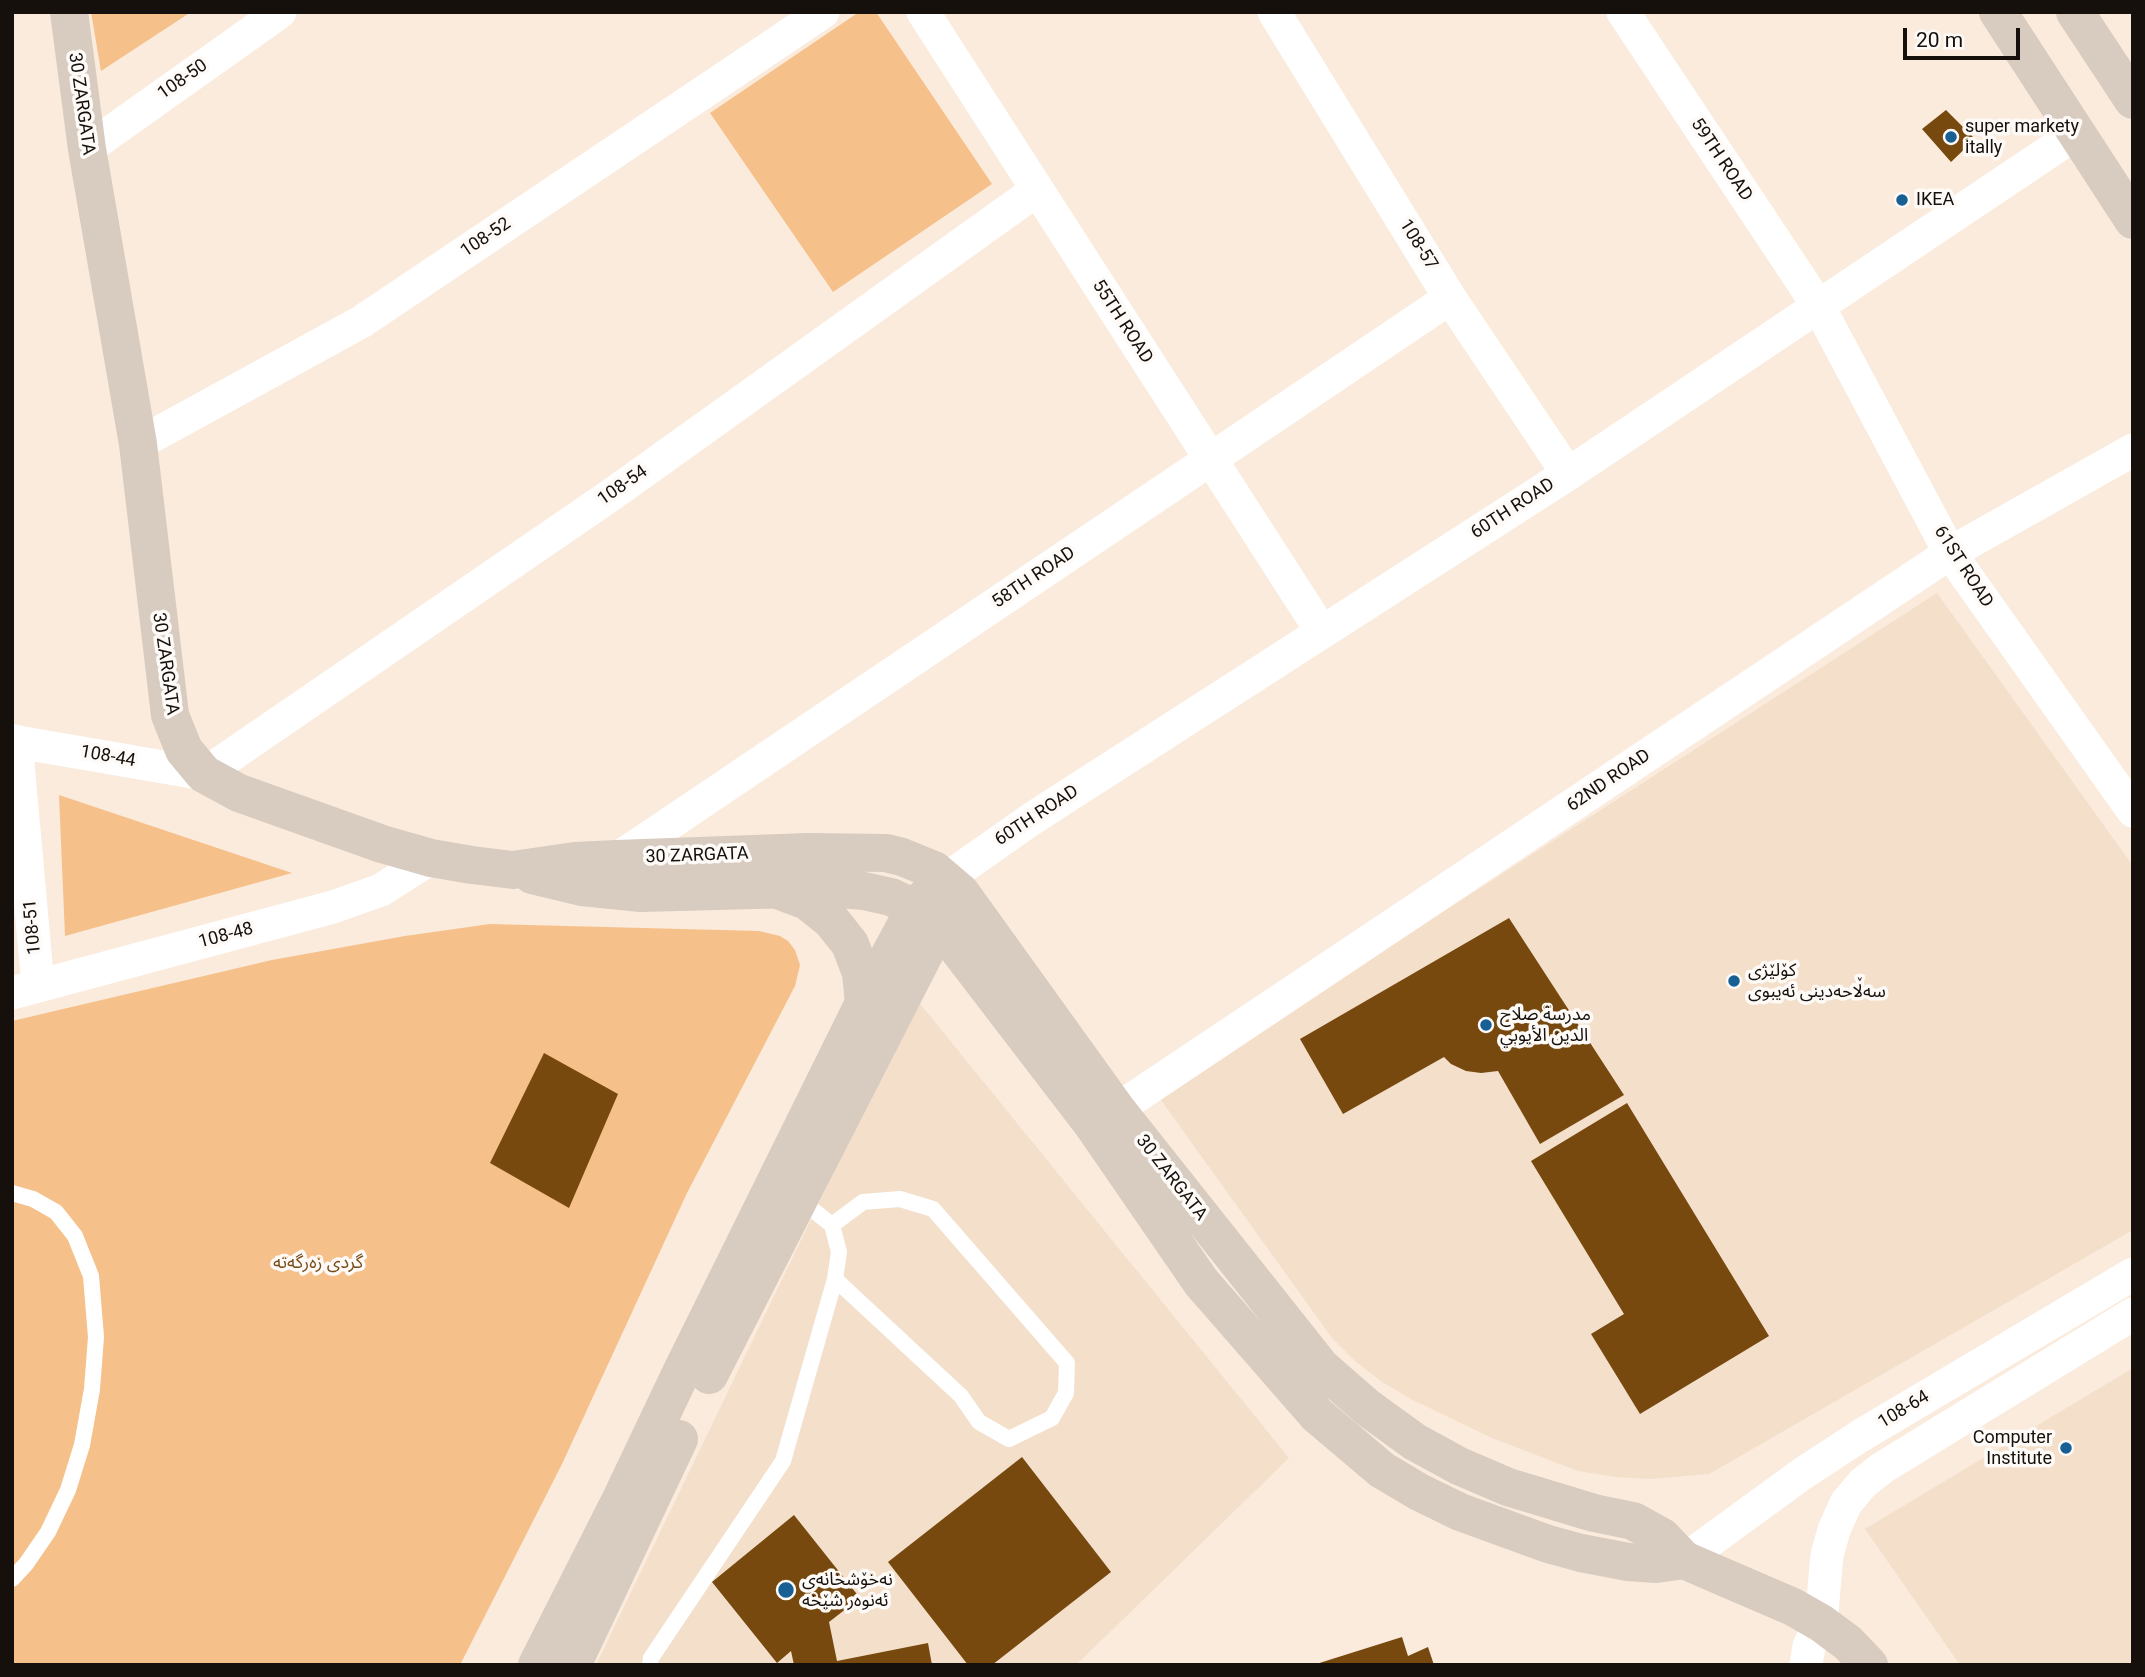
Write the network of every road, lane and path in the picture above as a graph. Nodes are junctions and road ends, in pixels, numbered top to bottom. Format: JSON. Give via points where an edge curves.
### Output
{"nodes":[{"id":1,"x":69,"y":12,"type":"edge"},
{"id":2,"x":280,"y":12,"type":"edge"},
{"id":3,"x":823,"y":12,"type":"edge"},
{"id":4,"x":923,"y":12,"type":"edge"},
{"id":5,"x":1274,"y":12,"type":"edge"},
{"id":6,"x":1623,"y":12,"type":"edge"},
{"id":7,"x":1998,"y":12,"type":"edge"},
{"id":8,"x":2075,"y":12,"type":"edge"},
{"id":9,"x":2133,"y":100,"type":"edge"},
{"id":10,"x":2077,"y":133,"type":"junction"},
{"id":11,"x":87,"y":149,"type":"junction"},
{"id":12,"x":1037,"y":190,"type":"junction"},
{"id":13,"x":2133,"y":220,"type":"edge"},
{"id":14,"x":1450,"y":298,"type":"junction"},
{"id":15,"x":1819,"y":307,"type":"junction"},
{"id":16,"x":138,"y":444,"type":"junction"},
{"id":17,"x":2133,"y":450,"type":"edge"},
{"id":18,"x":1210,"y":460,"type":"junction"},
{"id":19,"x":1568,"y":474,"type":"junction"},
{"id":20,"x":1950,"y":553,"type":"junction"},
{"id":21,"x":1322,"y":632,"type":"junction"},
{"id":22,"x":14,"y":741,"type":"edge"},
{"id":23,"x":204,"y":774,"type":"junction"},
{"id":24,"x":2133,"y":810,"type":"edge"},
{"id":25,"x":431,"y":858,"type":"junction"},
{"id":26,"x":617,"y":859,"type":"junction"},
{"id":27,"x":513,"y":870,"type":"junction"},
{"id":28,"x":946,"y":880,"type":"junction"},
{"id":29,"x":778,"y":890,"type":"junction"},
{"id":30,"x":927,"y":916,"type":"junction"},
{"id":31,"x":25,"y":990,"type":"edge"},
{"id":32,"x":864,"y":1003,"type":"junction"},
{"id":33,"x":1105,"y":1118,"type":"junction"},
{"id":34,"x":12,"y":1193,"type":"edge"},
{"id":35,"x":799,"y":1199,"type":"junction"},
{"id":36,"x":832,"y":1225,"type":"junction"},
{"id":37,"x":2133,"y":1275,"type":"edge"},
{"id":38,"x":835,"y":1279,"type":"junction"},
{"id":39,"x":2133,"y":1314,"type":"edge"},
{"id":40,"x":1986,"y":1361,"type":"junction"},
{"id":41,"x":2005,"y":1391,"type":"junction"},
{"id":42,"x":1860,"y":1436,"type":"junction"},
{"id":43,"x":1882,"y":1468,"type":"junction"},
{"id":44,"x":1684,"y":1560,"type":"junction"},
{"id":45,"x":12,"y":1579,"type":"edge"},
{"id":46,"x":1821,"y":1623,"type":"junction"},
{"id":47,"x":537,"y":1665,"type":"edge"},
{"id":48,"x":572,"y":1665,"type":"edge"},
{"id":49,"x":650,"y":1665,"type":"edge"},
{"id":50,"x":1806,"y":1665,"type":"edge"},
{"id":51,"x":1869,"y":1665,"type":"edge"}],
"edges":[{"from":1,"to":11,"type":"street","name":"30 ZARGATA"},
{"from":2,"to":11,"type":"street","name":"108-50"},
{"from":3,"to":16,"type":"street","name":"108-52","via":[[362,322]]},
{"from":4,"to":12,"type":"street","name":"55TH ROAD"},
{"from":5,"to":14,"type":"street","name":"108-57"},
{"from":6,"to":15,"type":"street","name":"59TH ROAD"},
{"from":7,"to":10,"type":"street"},
{"from":8,"to":9,"type":"street"},
{"from":10,"to":13,"type":"street"},
{"from":10,"to":15,"type":"street","name":"60TH ROAD"},
{"from":11,"to":16,"type":"street","name":"30 ZARGATA"},
{"from":12,"to":18,"type":"street","name":"55TH ROAD"},
{"from":12,"to":23,"type":"street","name":"108-54","via":[[611,495]]},
{"from":14,"to":18,"type":"street","name":"58TH ROAD"},
{"from":14,"to":19,"type":"street","name":"108-57"},
{"from":15,"to":19,"type":"street","name":"60TH ROAD"},
{"from":15,"to":20,"type":"street","name":"61ST ROAD"},
{"from":16,"to":23,"type":"street","name":"30 ZARGATA","via":[[170,715],[184,750]]},
{"from":17,"to":20,"type":"street","name":"62ND ROAD"},
{"from":18,"to":21,"type":"street","name":"55TH ROAD"},
{"from":18,"to":26,"type":"street","name":"58TH ROAD"},
{"from":19,"to":21,"type":"street","name":"60TH ROAD"},
{"from":20,"to":24,"type":"street","name":"61ST ROAD"},
{"from":20,"to":33,"type":"street","name":"62ND ROAD"},
{"from":21,"to":28,"type":"street","name":"60TH ROAD","via":[[1004,837]]},
{"from":22,"to":23,"type":"street","name":"108-44"},
{"from":22,"to":31,"type":"street","name":"108-51"},
{"from":23,"to":25,"type":"street","name":"30 ZARGATA","via":[[239,793]]},
{"from":25,"to":27,"type":"street","name":"30 ZARGATA"},
{"from":25,"to":31,"type":"street","name":"108-48","via":[[381,890],[333,907]]},
{"from":26,"to":27,"type":"street","name":"30 ZARGATA"},
{"from":26,"to":28,"type":"street","name":"30 ZARGATA","via":[[886,853],[919,863]]},
{"from":27,"to":29,"type":"street","via":[[610,891]]},
{"from":28,"to":30,"type":"street","via":[[946,904]]},
{"from":28,"to":33,"type":"street","name":"30 ZARGATA","via":[[961,893]]},
{"from":29,"to":30,"type":"street","via":[[864,891],[891,897]]},
{"from":29,"to":32,"type":"street","via":[[807,901],[831,920],[850,944],[861,972]]},
{"from":30,"to":32,"type":"street"},
{"from":30,"to":33,"type":"street"},
{"from":30,"to":35,"type":"street"},
{"from":32,"to":47,"type":"street"},
{"from":33,"to":44,"type":"street","name":"30 ZARGATA","via":[[1321,1367],[1368,1408],[1415,1442],[1508,1487],[1648,1528]]},
{"from":34,"to":45,"type":"lane","via":[[56,1212],[75,1236],[91,1276],[96,1337],[82,1444],[68,1490],[48,1532]]},
{"from":35,"to":36,"type":"lane"},
{"from":35,"to":48,"type":"street","via":[[708,1376]]},
{"from":36,"to":38,"type":"lane","via":[[839,1252]]},
{"from":36,"to":38,"type":"lane","via":[[863,1202],[900,1199],[933,1209],[1067,1363],[1066,1393],[1052,1418],[1009,1439],[979,1422],[961,1396]]},
{"from":37,"to":40,"type":"street","name":"108-64"},
{"from":38,"to":49,"type":"lane","via":[[783,1461]]},
{"from":39,"to":41,"type":"street","name":"108-64"},
{"from":40,"to":41,"type":"street"},
{"from":40,"to":42,"type":"street","name":"108-64"},
{"from":41,"to":43,"type":"street","name":"108-64"},
{"from":42,"to":43,"type":"street"},
{"from":42,"to":44,"type":"street","name":"108-64"},
{"from":43,"to":46,"type":"street","name":"108-64","via":[[1846,1503],[1834,1530]]},
{"from":44,"to":46,"type":"street"},
{"from":46,"to":50,"type":"street","name":"108-64","via":[[1809,1646]]},
{"from":46,"to":51,"type":"street"}]}
